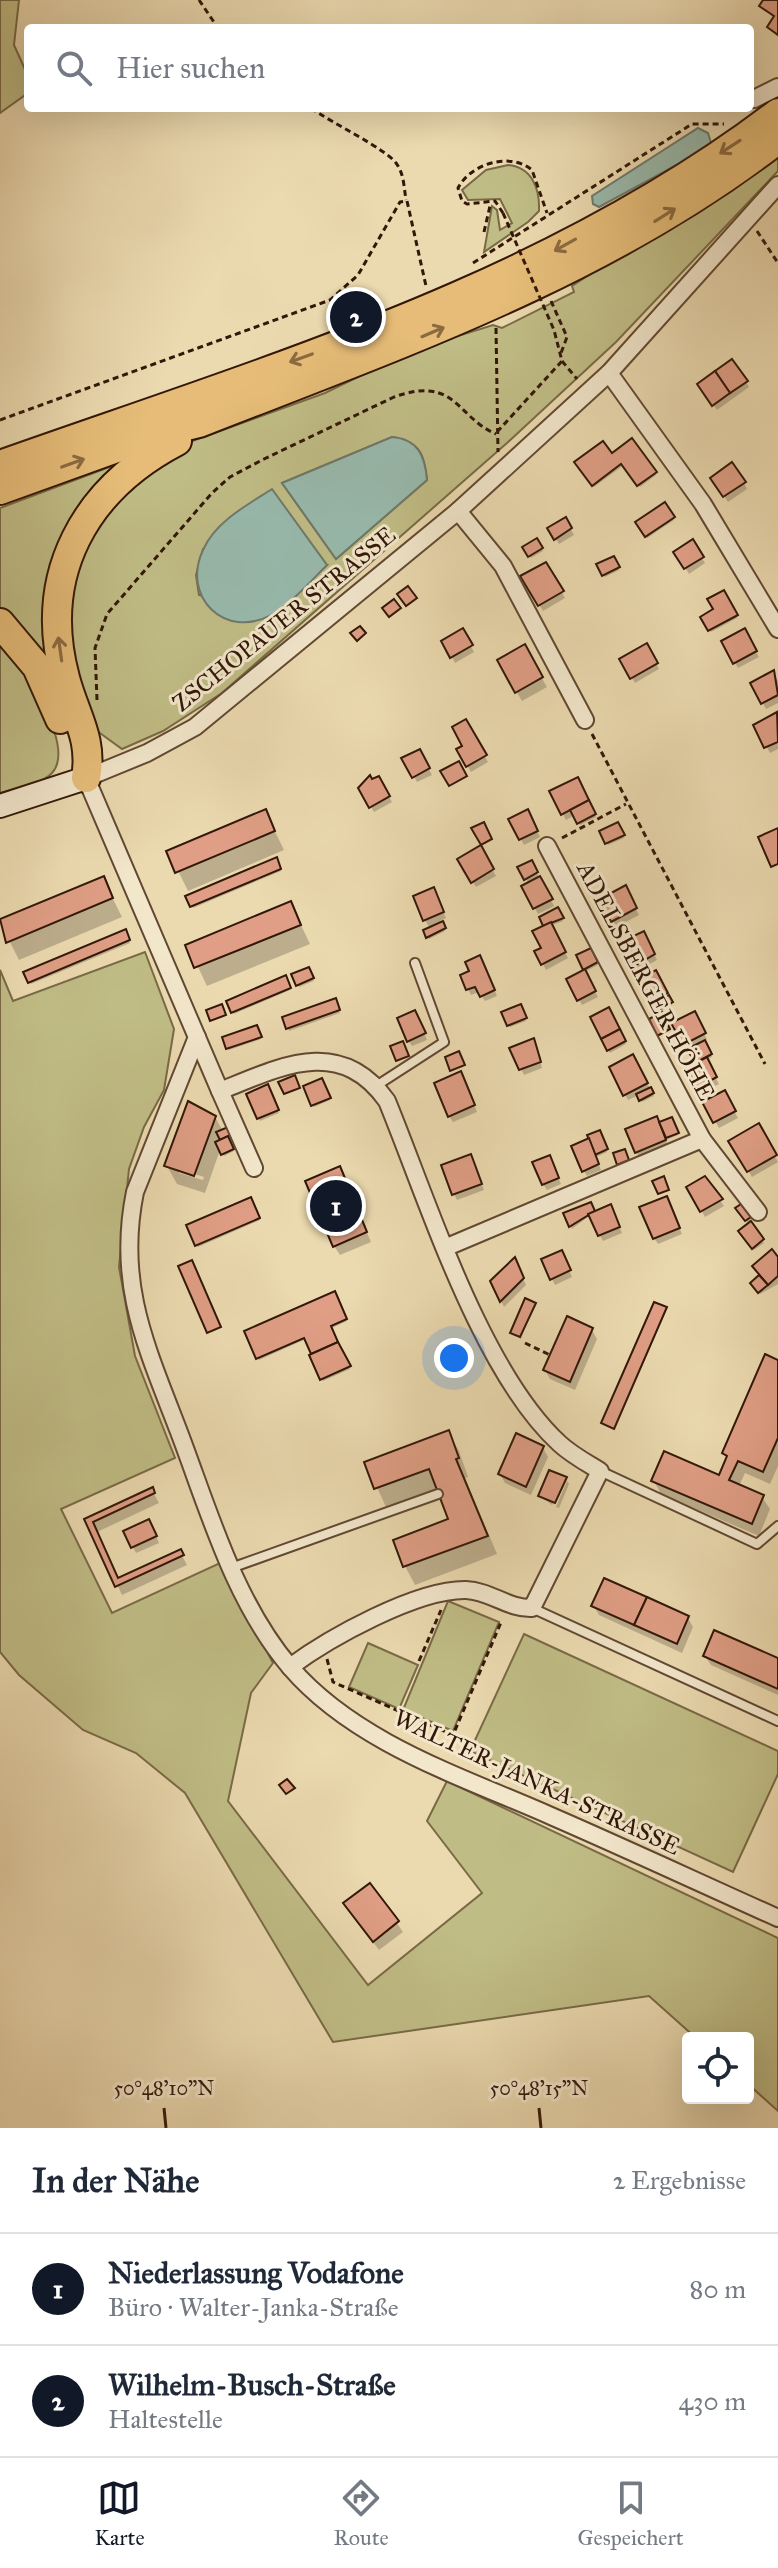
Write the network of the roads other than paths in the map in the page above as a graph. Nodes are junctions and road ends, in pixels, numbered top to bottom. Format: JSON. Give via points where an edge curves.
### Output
{"nodes":[{"id":1,"x":778,"y":87,"type":"edge"},
{"id":2,"x":766,"y":106,"type":"edge"},
{"id":3,"x":778,"y":139,"type":"edge"},
{"id":4,"x":778,"y":185,"type":"edge"},
{"id":5,"x":609,"y":373,"type":"junction"},
{"id":6,"x":199,"y":423,"type":"junction"},
{"id":7,"x":0,"y":465,"type":"edge"},
{"id":8,"x":0,"y":490,"type":"edge"},
{"id":9,"x":458,"y":511,"type":"junction"},
{"id":10,"x":0,"y":623,"type":"edge"},
{"id":11,"x":778,"y":629,"type":"edge"},
{"id":12,"x":585,"y":720,"type":"road end"},
{"id":13,"x":86,"y":778,"type":"junction"},
{"id":14,"x":0,"y":806,"type":"edge"},
{"id":15,"x":547,"y":846,"type":"road end"},
{"id":16,"x":415,"y":963,"type":"dead end"},
{"id":17,"x":197,"y":1037,"type":"junction"},
{"id":18,"x":376,"y":1086,"type":"junction"},
{"id":19,"x":220,"y":1091,"type":"junction"},
{"id":20,"x":702,"y":1139,"type":"junction"},
{"id":21,"x":254,"y":1168,"type":"dead end"},
{"id":22,"x":758,"y":1212,"type":"dead end"},
{"id":23,"x":447,"y":1247,"type":"junction"},
{"id":24,"x":600,"y":1471,"type":"junction"},
{"id":25,"x":438,"y":1494,"type":"dead end"},
{"id":26,"x":778,"y":1526,"type":"edge"},
{"id":27,"x":231,"y":1568,"type":"junction"},
{"id":28,"x":532,"y":1608,"type":"junction"},
{"id":29,"x":290,"y":1667,"type":"junction"},
{"id":30,"x":778,"y":1721,"type":"edge"},
{"id":31,"x":778,"y":1918,"type":"edge"}],
"edges":[{"from":1,"to":2,"type":"street"},
{"from":2,"to":7,"type":"highway","one_way":true,"via":[[638,205],[493,282],[348,341]]},
{"from":6,"to":3,"type":"highway","one_way":true,"via":[[361,362],[561,274],[648,226]]},
{"from":4,"to":5,"type":"street","name":"ZSCHOPAUER STRASSE"},
{"from":5,"to":9,"type":"street","name":"ZSCHOPAUER STRASSE"},
{"from":5,"to":11,"type":"street","via":[[703,504]]},
{"from":8,"to":6,"type":"highway","one_way":true},
{"from":13,"to":6,"type":"highway","one_way":true,"via":[[90,752],[65,677],[57,632],[59,593],[71,549],[110,487]]},
{"from":9,"to":12,"type":"street","via":[[503,566]]},
{"from":9,"to":13,"type":"street","name":"ZSCHOPAUER STRASSE","via":[[195,727]]},
{"from":10,"to":13,"type":"highway","via":[[37,667],[71,754]]},
{"from":13,"to":14,"type":"street","name":"ZSCHOPAUER STRASSE"},
{"from":13,"to":17,"type":"street"},
{"from":15,"to":20,"type":"street","name":"ADELSBERGER HÖHE"},
{"from":16,"to":18,"type":"lane","via":[[444,1042]]},
{"from":17,"to":19,"type":"street"},
{"from":17,"to":27,"type":"street","name":"WALTER-JANKA-STRASSE","via":[[135,1192],[129,1273],[142,1340]]},
{"from":18,"to":19,"type":"street","via":[[356,1070],[310,1061]]},
{"from":18,"to":23,"type":"street","via":[[387,1101]]},
{"from":19,"to":21,"type":"street"},
{"from":20,"to":22,"type":"street","name":"ADELSBERGER HÖHE"},
{"from":20,"to":23,"type":"street","name":"ADELSBERGER HÖHE"},
{"from":23,"to":24,"type":"street","via":[[493,1354],[534,1415],[560,1444]]},
{"from":24,"to":26,"type":"lane","via":[[757,1544]]},
{"from":24,"to":28,"type":"street"},
{"from":25,"to":27,"type":"lane"},
{"from":27,"to":29,"type":"street","name":"WALTER-JANKA-STRASSE"},
{"from":28,"to":29,"type":"street","via":[[484,1593],[454,1591],[359,1624]]},
{"from":28,"to":30,"type":"lane"},
{"from":29,"to":31,"type":"street","name":"WALTER-JANKA-STRASSE","via":[[316,1693],[380,1738]]}]}
